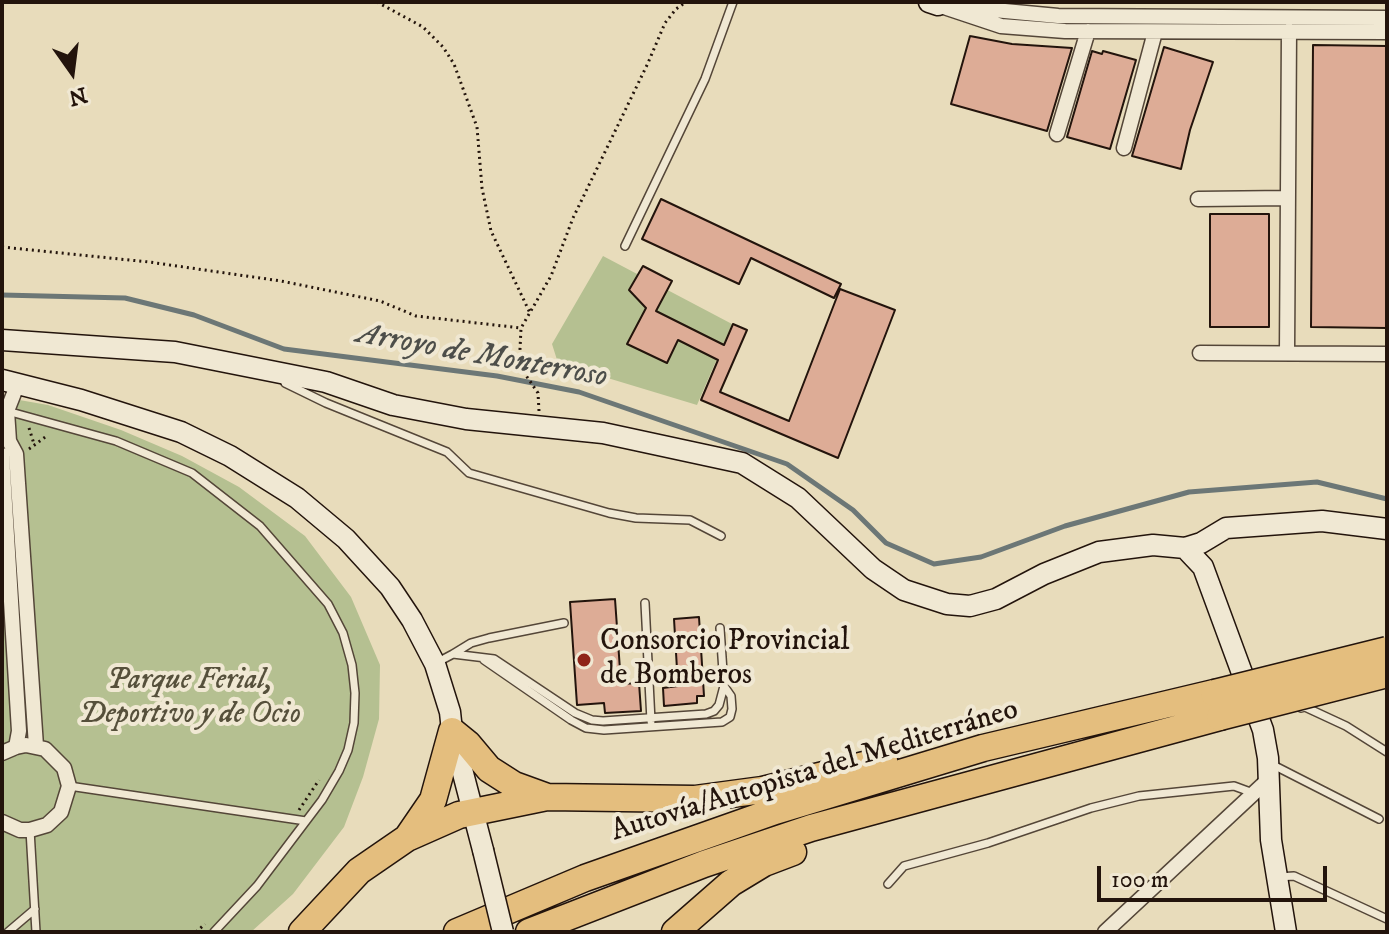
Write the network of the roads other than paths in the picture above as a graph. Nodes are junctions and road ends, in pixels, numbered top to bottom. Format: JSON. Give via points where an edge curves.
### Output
{"nodes":[{"id":1,"x":733,"y":2,"type":"edge"},
{"id":2,"x":1257,"y":2,"type":"edge"},
{"id":3,"x":935,"y":3,"type":"edge"},
{"id":4,"x":1097,"y":9,"type":"edge"},
{"id":5,"x":1253,"y":18,"type":"junction"},
{"id":6,"x":1329,"y":18,"type":"junction"},
{"id":7,"x":1024,"y":28,"type":"junction"},
{"id":8,"x":1386,"y":28,"type":"edge"},
{"id":9,"x":1088,"y":31,"type":"junction"},
{"id":10,"x":1289,"y":31,"type":"junction"},
{"id":11,"x":1155,"y":32,"type":"junction"},
{"id":12,"x":1057,"y":134,"type":"dead end"},
{"id":13,"x":1124,"y":148,"type":"dead end"},
{"id":14,"x":1288,"y":198,"type":"junction"},
{"id":15,"x":1198,"y":199,"type":"dead end"},
{"id":16,"x":625,"y":246,"type":"dead end"},
{"id":17,"x":2,"y":340,"type":"edge"},
{"id":18,"x":1200,"y":353,"type":"dead end"},
{"id":19,"x":1287,"y":353,"type":"junction"},
{"id":20,"x":1387,"y":354,"type":"edge"},
{"id":21,"x":282,"y":373,"type":"junction"},
{"id":22,"x":10,"y":382,"type":"edge"},
{"id":23,"x":7,"y":411,"type":"junction"},
{"id":24,"x":4,"y":450,"type":"edge"},
{"id":25,"x":1387,"y":529,"type":"edge"},
{"id":26,"x":721,"y":536,"type":"dead end"},
{"id":27,"x":1185,"y":548,"type":"junction"},
{"id":28,"x":645,"y":603,"type":"dead end"},
{"id":29,"x":564,"y":623,"type":"dead end"},
{"id":30,"x":720,"y":628,"type":"dead end"},
{"id":31,"x":1387,"y":650,"type":"edge"},
{"id":32,"x":438,"y":662,"type":"junction"},
{"id":33,"x":1387,"y":674,"type":"edge"},
{"id":34,"x":724,"y":686,"type":"junction"},
{"id":35,"x":1217,"y":705,"type":"junction"},
{"id":36,"x":1293,"y":709,"type":"dead end"},
{"id":37,"x":1281,"y":711,"type":"dead end"},
{"id":38,"x":1257,"y":715,"type":"junction"},
{"id":39,"x":651,"y":722,"type":"junction"},
{"id":40,"x":452,"y":731,"type":"junction"},
{"id":41,"x":36,"y":746,"type":"junction"},
{"id":42,"x":983,"y":748,"type":"junction"},
{"id":43,"x":9,"y":750,"type":"edge"},
{"id":44,"x":1387,"y":752,"type":"edge"},
{"id":45,"x":1263,"y":780,"type":"junction"},
{"id":46,"x":69,"y":786,"type":"junction"},
{"id":47,"x":547,"y":797,"type":"junction"},
{"id":48,"x":887,"y":807,"type":"junction"},
{"id":49,"x":473,"y":811,"type":"junction"},
{"id":50,"x":1379,"y":819,"type":"dead end"},
{"id":51,"x":306,"y":821,"type":"junction"},
{"id":52,"x":2,"y":822,"type":"edge"},
{"id":53,"x":30,"y":830,"type":"junction"},
{"id":54,"x":407,"y":838,"type":"junction"},
{"id":55,"x":1276,"y":877,"type":"junction"},
{"id":56,"x":888,"y":884,"type":"dead end"},
{"id":57,"x":35,"y":909,"type":"junction"},
{"id":58,"x":1387,"y":919,"type":"edge"},
{"id":59,"x":8,"y":932,"type":"edge"},
{"id":60,"x":36,"y":932,"type":"edge"},
{"id":61,"x":214,"y":932,"type":"edge"},
{"id":62,"x":302,"y":932,"type":"edge"},
{"id":63,"x":457,"y":932,"type":"edge"},
{"id":64,"x":503,"y":932,"type":"edge"},
{"id":65,"x":529,"y":932,"type":"edge"},
{"id":66,"x":675,"y":932,"type":"edge"},
{"id":67,"x":1105,"y":932,"type":"edge"},
{"id":68,"x":1286,"y":932,"type":"edge"}],
"edges":[{"from":1,"to":16,"type":"lane","via":[[705,79]]},
{"from":2,"to":5,"type":"street"},
{"from":3,"to":4,"type":"street","via":[[1018,13]]},
{"from":3,"to":7,"type":"street","via":[[978,20]]},
{"from":4,"to":5,"type":"street"},
{"from":4,"to":7,"type":"street","via":[[1086,24]]},
{"from":5,"to":6,"type":"street"},
{"from":6,"to":8,"type":"street"},
{"from":6,"to":10,"type":"street"},
{"from":7,"to":9,"type":"street"},
{"from":8,"to":10,"type":"street"},
{"from":9,"to":11,"type":"street"},
{"from":9,"to":12,"type":"street"},
{"from":10,"to":11,"type":"street"},
{"from":10,"to":14,"type":"street"},
{"from":11,"to":13,"type":"street"},
{"from":14,"to":15,"type":"street"},
{"from":14,"to":19,"type":"street"},
{"from":17,"to":21,"type":"street","via":[[175,352]]},
{"from":18,"to":19,"type":"street"},
{"from":19,"to":20,"type":"street"},
{"from":21,"to":26,"type":"lane","via":[[285,383],[326,403],[447,452],[469,473],[609,513],[690,520]]},
{"from":21,"to":27,"type":"street","via":[[393,405],[466,419],[603,433],[742,463],[798,498],[883,576],[904,590],[947,604],[970,606],[996,599],[1099,552],[1153,545]]},
{"from":22,"to":23,"type":"street"},
{"from":22,"to":32,"type":"street","via":[[140,421],[238,474],[305,520],[375,587]]},
{"from":23,"to":24,"type":"street"},
{"from":23,"to":51,"type":"lane","via":[[116,441],[192,473],[260,526],[328,604],[352,665],[354,723],[339,771]]},
{"from":24,"to":41,"type":"street","via":[[16,454]]},
{"from":24,"to":43,"type":"street","via":[[19,731]]},
{"from":25,"to":27,"type":"street","via":[[1322,521],[1226,528]]},
{"from":27,"to":38,"type":"street","via":[[1203,567]]},
{"from":28,"to":39,"type":"lane"},
{"from":29,"to":32,"type":"lane","via":[[471,643]]},
{"from":30,"to":34,"type":"lane"},
{"from":31,"to":35,"type":"highway","name":"Autovía/Autopista del Mediterráneo","bridge":true},
{"from":32,"to":39,"type":"lane","via":[[482,658],[586,728]]},
{"from":32,"to":40,"type":"street","via":[[443,716]]},
{"from":33,"to":35,"type":"highway","name":"Autovía/Autopista del Mediterráneo","bridge":true},
{"from":34,"to":39,"type":"lane","via":[[714,711]]},
{"from":34,"to":39,"type":"lane","via":[[732,709],[722,722]]},
{"from":35,"to":42,"type":"highway","name":"Autovía/Autopista del Mediterráneo"},
{"from":35,"to":48,"type":"highway","name":"Autovía/Autopista del Mediterráneo"},
{"from":36,"to":44,"type":"lane","via":[[1305,707],[1332,719]]},
{"from":37,"to":38,"type":"lane"},
{"from":38,"to":45,"type":"street","via":[[1263,730]]},
{"from":40,"to":47,"type":"highway","via":[[489,769]]},
{"from":40,"to":49,"type":"street"},
{"from":40,"to":54,"type":"highway","via":[[433,800]]},
{"from":41,"to":43,"type":"street"},
{"from":41,"to":46,"type":"street","via":[[59,761]]},
{"from":42,"to":47,"type":"highway","via":[[906,755],[762,790],[695,799]]},
{"from":42,"to":63,"type":"highway","name":"Autovía/Autopista del Mediterráneo","via":[[775,811],[585,878]]},
{"from":45,"to":50,"type":"lane","via":[[1277,767]]},
{"from":45,"to":55,"type":"street"},
{"from":45,"to":56,"type":"lane","via":[[1139,796],[1091,808],[904,866]]},
{"from":45,"to":67,"type":"street"},
{"from":46,"to":51,"type":"lane"},
{"from":46,"to":53,"type":"street","via":[[61,812],[47,825]]},
{"from":47,"to":49,"type":"highway"},
{"from":48,"to":65,"type":"highway","name":"Autovía/Autopista del Mediterráneo","via":[[704,864]]},
{"from":48,"to":66,"type":"highway","via":[[764,863],[731,883]]},
{"from":49,"to":54,"type":"highway"},
{"from":49,"to":64,"type":"street","bridge":true},
{"from":51,"to":61,"type":"lane"},
{"from":52,"to":53,"type":"street"},
{"from":53,"to":57,"type":"lane"},
{"from":54,"to":62,"type":"highway","via":[[359,871]]},
{"from":55,"to":58,"type":"lane","via":[[1294,876]]},
{"from":55,"to":68,"type":"street"},
{"from":57,"to":59,"type":"lane"},
{"from":57,"to":60,"type":"lane"}]}
